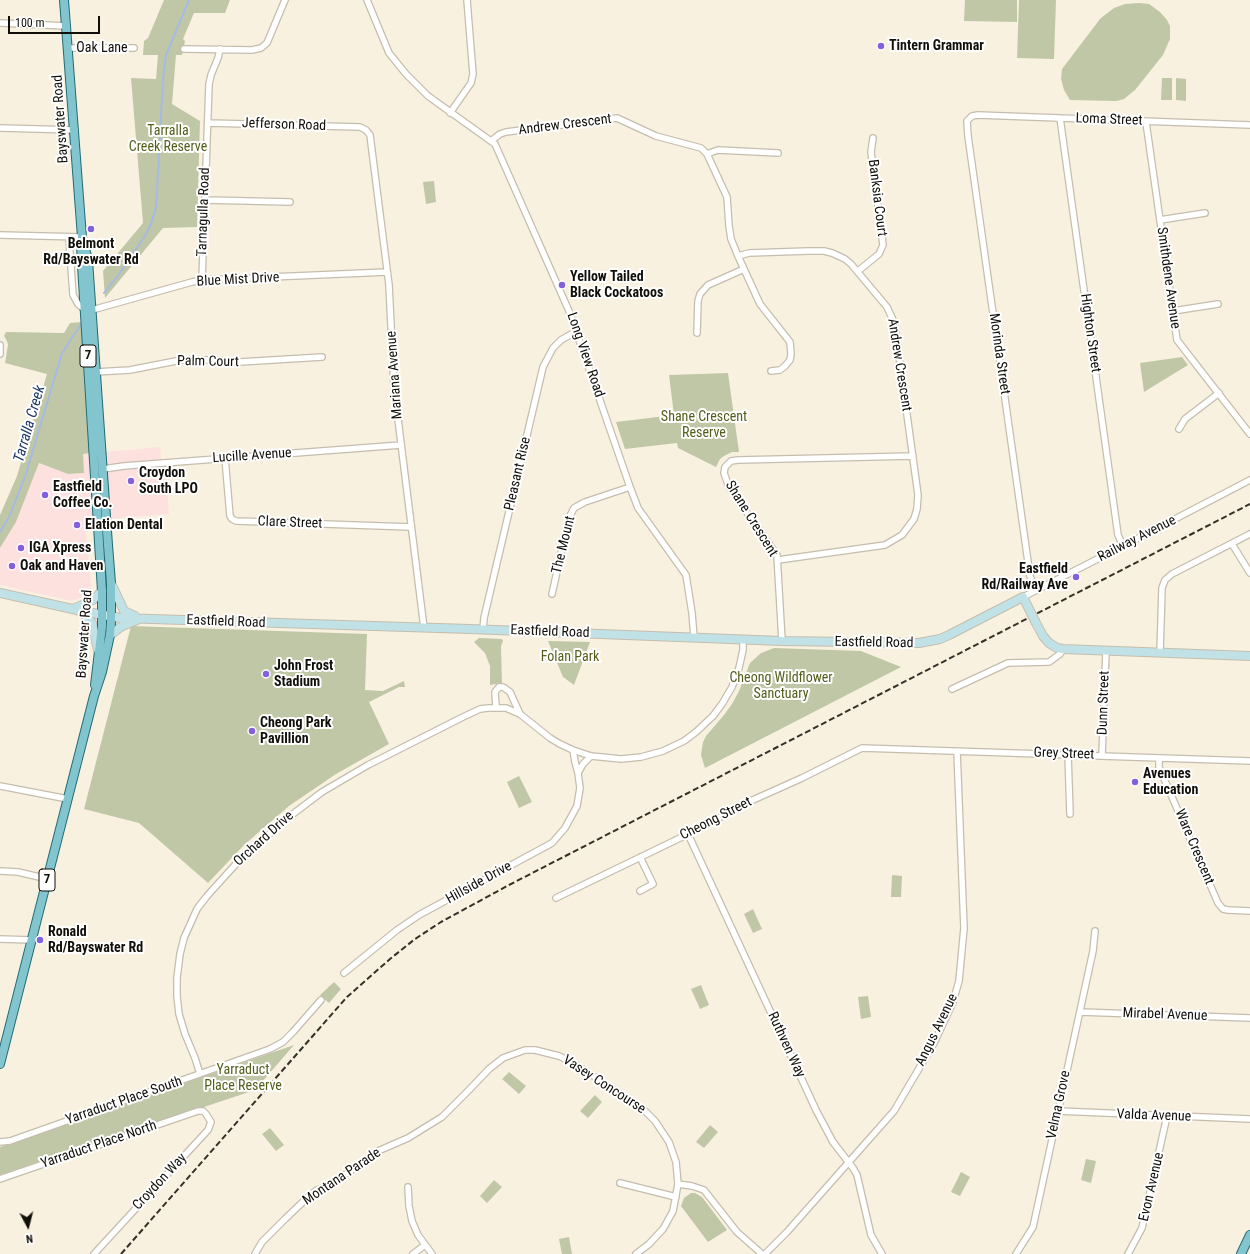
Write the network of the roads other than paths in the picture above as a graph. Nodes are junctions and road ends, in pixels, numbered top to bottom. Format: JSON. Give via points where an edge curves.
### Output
{"nodes":[{"id":1,"x":64,"y":0,"type":"edge"},
{"id":2,"x":284,"y":0,"type":"edge"},
{"id":3,"x":367,"y":0,"type":"edge"},
{"id":4,"x":467,"y":0,"type":"edge"},
{"id":5,"x":0,"y":24,"type":"edge"},
{"id":6,"x":67,"y":26,"type":"junction"},
{"id":7,"x":69,"y":48,"type":"junction"},
{"id":8,"x":134,"y":48,"type":"dead end"},
{"id":9,"x":184,"y":49,"type":"dead end"},
{"id":10,"x":220,"y":49,"type":"junction"},
{"id":11,"x":450,"y":113,"type":"junction"},
{"id":12,"x":970,"y":118,"type":"joint"},
{"id":13,"x":1060,"y":118,"type":"junction"},
{"id":14,"x":1146,"y":122,"type":"junction"},
{"id":15,"x":208,"y":123,"type":"junction"},
{"id":16,"x":1250,"y":124,"type":"edge"},
{"id":17,"x":360,"y":127,"type":"joint"},
{"id":18,"x":0,"y":128,"type":"edge"},
{"id":19,"x":74,"y":130,"type":"junction"},
{"id":20,"x":874,"y":138,"type":"dead end"},
{"id":21,"x":491,"y":141,"type":"junction"},
{"id":22,"x":778,"y":152,"type":"dead end"},
{"id":23,"x":707,"y":154,"type":"junction"},
{"id":24,"x":205,"y":200,"type":"junction"},
{"id":25,"x":290,"y":202,"type":"dead end"},
{"id":26,"x":1205,"y":213,"type":"dead end"},
{"id":27,"x":1160,"y":220,"type":"junction"},
{"id":28,"x":0,"y":235,"type":"edge"},
{"id":29,"x":82,"y":237,"type":"junction"},
{"id":30,"x":69,"y":238,"type":"junction"},
{"id":31,"x":738,"y":256,"type":"junction"},
{"id":32,"x":744,"y":270,"type":"junction"},
{"id":33,"x":388,"y":272,"type":"junction"},
{"id":34,"x":858,"y":272,"type":"junction"},
{"id":35,"x":202,"y":280,"type":"junction"},
{"id":36,"x":1218,"y":304,"type":"dead end"},
{"id":37,"x":88,"y":310,"type":"junction"},
{"id":38,"x":1173,"y":311,"type":"junction"},
{"id":39,"x":577,"y":331,"type":"junction"},
{"id":40,"x":697,"y":333,"type":"dead end"},
{"id":41,"x":0,"y":345,"type":"edge"},
{"id":42,"x":0,"y":354,"type":"edge"},
{"id":43,"x":322,"y":357,"type":"dead end"},
{"id":44,"x":771,"y":371,"type":"dead end"},
{"id":45,"x":96,"y":372,"type":"junction"},
{"id":46,"x":1219,"y":393,"type":"junction"},
{"id":47,"x":1179,"y":430,"type":"dead end"},
{"id":48,"x":1250,"y":434,"type":"edge"},
{"id":49,"x":401,"y":445,"type":"junction"},
{"id":50,"x":912,"y":456,"type":"junction"},
{"id":51,"x":225,"y":458,"type":"junction"},
{"id":52,"x":103,"y":469,"type":"junction"},
{"id":53,"x":96,"y":476,"type":"junction"},
{"id":54,"x":1250,"y":480,"type":"edge"},
{"id":55,"x":630,"y":487,"type":"junction"},
{"id":56,"x":411,"y":527,"type":"junction"},
{"id":57,"x":1250,"y":534,"type":"edge"},
{"id":58,"x":1232,"y":544,"type":"junction"},
{"id":59,"x":1123,"y":546,"type":"junction"},
{"id":60,"x":778,"y":560,"type":"junction"},
{"id":61,"x":1250,"y":573,"type":"edge"},
{"id":62,"x":111,"y":583,"type":"junction"},
{"id":63,"x":102,"y":591,"type":"junction"},
{"id":64,"x":1035,"y":591,"type":"junction"},
{"id":65,"x":0,"y":593,"type":"edge"},
{"id":66,"x":552,"y":594,"type":"dead end"},
{"id":67,"x":1023,"y":597,"type":"junction"},
{"id":68,"x":74,"y":610,"type":"junction"},
{"id":69,"x":102,"y":615,"type":"junction"},
{"id":70,"x":112,"y":616,"type":"junction"},
{"id":71,"x":144,"y":618,"type":"junction"},
{"id":72,"x":424,"y":628,"type":"junction"},
{"id":73,"x":483,"y":630,"type":"junction"},
{"id":74,"x":110,"y":635,"type":"junction"},
{"id":75,"x":694,"y":638,"type":"junction"},
{"id":76,"x":743,"y":640,"type":"junction"},
{"id":77,"x":782,"y":642,"type":"junction"},
{"id":78,"x":1063,"y":649,"type":"junction"},
{"id":79,"x":98,"y":651,"type":"junction"},
{"id":80,"x":1106,"y":651,"type":"junction"},
{"id":81,"x":1160,"y":653,"type":"junction"},
{"id":82,"x":1250,"y":656,"type":"edge"},
{"id":83,"x":952,"y":689,"type":"dead end"},
{"id":84,"x":94,"y":696,"type":"junction"},
{"id":85,"x":496,"y":707,"type":"junction"},
{"id":86,"x":520,"y":714,"type":"junction"},
{"id":87,"x":879,"y":748,"type":"joint"},
{"id":88,"x":573,"y":750,"type":"junction"},
{"id":89,"x":957,"y":751,"type":"junction"},
{"id":90,"x":1068,"y":754,"type":"junction"},
{"id":91,"x":1102,"y":755,"type":"junction"},
{"id":92,"x":591,"y":756,"type":"junction"},
{"id":93,"x":1159,"y":758,"type":"junction"},
{"id":94,"x":1250,"y":761,"type":"edge"},
{"id":95,"x":578,"y":773,"type":"junction"},
{"id":96,"x":0,"y":786,"type":"edge"},
{"id":97,"x":68,"y":799,"type":"junction"},
{"id":98,"x":1070,"y":814,"type":"dead end"},
{"id":99,"x":688,"y":834,"type":"junction"},
{"id":100,"x":640,"y":857,"type":"junction"},
{"id":101,"x":0,"y":871,"type":"edge"},
{"id":102,"x":48,"y":879,"type":"junction"},
{"id":103,"x":640,"y":891,"type":"dead end"},
{"id":104,"x":556,"y":898,"type":"dead end"},
{"id":105,"x":1250,"y":912,"type":"edge"},
{"id":106,"x":1095,"y":932,"type":"dead end"},
{"id":107,"x":0,"y":939,"type":"edge"},
{"id":108,"x":32,"y":940,"type":"junction"},
{"id":109,"x":344,"y":972,"type":"dead end"},
{"id":110,"x":321,"y":1000,"type":"dead end"},
{"id":111,"x":1080,"y":1012,"type":"junction"},
{"id":112,"x":1250,"y":1018,"type":"edge"},
{"id":113,"x":3,"y":1041,"type":"edge"},
{"id":114,"x":0,"y":1064,"type":"edge"},
{"id":115,"x":200,"y":1074,"type":"junction"},
{"id":116,"x":198,"y":1111,"type":"joint"},
{"id":117,"x":1058,"y":1111,"type":"junction"},
{"id":118,"x":1167,"y":1116,"type":"junction"},
{"id":119,"x":442,"y":1117,"type":"joint"},
{"id":120,"x":1250,"y":1119,"type":"edge"},
{"id":121,"x":0,"y":1142,"type":"edge"},
{"id":122,"x":848,"y":1162,"type":"junction"},
{"id":123,"x":0,"y":1179,"type":"edge"},
{"id":124,"x":620,"y":1183,"type":"dead end"},
{"id":125,"x":678,"y":1184,"type":"junction"},
{"id":126,"x":408,"y":1187,"type":"dead end"},
{"id":127,"x":676,"y":1197,"type":"junction"},
{"id":128,"x":1250,"y":1236,"type":"edge"},
{"id":129,"x":425,"y":1245,"type":"junction"},
{"id":130,"x":638,"y":1253,"type":"edge"},
{"id":131,"x":94,"y":1254,"type":"edge"},
{"id":132,"x":255,"y":1254,"type":"edge"},
{"id":133,"x":413,"y":1254,"type":"edge"},
{"id":134,"x":432,"y":1254,"type":"edge"},
{"id":135,"x":762,"y":1254,"type":"edge"},
{"id":136,"x":765,"y":1254,"type":"edge"},
{"id":137,"x":882,"y":1254,"type":"edge"},
{"id":138,"x":1016,"y":1254,"type":"edge"},
{"id":139,"x":1128,"y":1254,"type":"edge"},
{"id":140,"x":1241,"y":1254,"type":"edge"}],
"edges":[{"from":1,"to":6,"type":"main road","name":"Bayswater Road","number":"7"},
{"from":2,"to":10,"type":"street","via":[[264,46],[256,50]]},
{"from":3,"to":11,"type":"street","name":"Long View Road","via":[[389,53],[428,96]]},
{"from":4,"to":11,"type":"street","via":[[473,74],[471,83]]},
{"from":5,"to":6,"type":"street"},
{"from":6,"to":7,"type":"main road","name":"Bayswater Road","number":"7"},
{"from":7,"to":8,"type":"street","name":"Oak Lane"},
{"from":7,"to":19,"type":"main road","name":"Bayswater Road","number":"7"},
{"from":9,"to":10,"type":"street"},
{"from":10,"to":15,"type":"street","name":"Tarnagulla Road","via":[[209,84]]},
{"from":11,"to":21,"type":"street","name":"Long View Road"},
{"from":12,"to":13,"type":"street","name":"Loma Street","via":[[974,115]]},
{"from":12,"to":64,"type":"street","name":"Morinda Street","via":[[966,124],[1030,576]]},
{"from":13,"to":14,"type":"street","name":"Loma Street"},
{"from":13,"to":59,"type":"street","name":"Highton Street","via":[[1118,535]]},
{"from":14,"to":16,"type":"street","name":"Loma Street"},
{"from":14,"to":27,"type":"street","name":"Smithdene Avenue"},
{"from":15,"to":17,"type":"street","name":"Jefferson Road"},
{"from":15,"to":24,"type":"street","name":"Tarnagulla Road"},
{"from":17,"to":33,"type":"street","name":"Mariana Avenue","via":[[369,133],[371,138]]},
{"from":18,"to":19,"type":"street"},
{"from":19,"to":29,"type":"main road","name":"Bayswater Road","number":"7"},
{"from":20,"to":34,"type":"street","name":"Banksia Court","via":[[871,152],[883,245],[878,254]]},
{"from":21,"to":23,"type":"street","name":"Andrew Crescent","via":[[506,132],[617,118],[656,136],[700,148]]},
{"from":21,"to":39,"type":"street","name":"Long View Road","via":[[495,144]]},
{"from":22,"to":23,"type":"street","via":[[718,150]]},
{"from":23,"to":31,"type":"street","via":[[727,197],[731,239]]},
{"from":24,"to":25,"type":"street"},
{"from":24,"to":35,"type":"street","name":"Tarnagulla Road"},
{"from":26,"to":27,"type":"street"},
{"from":27,"to":38,"type":"street","name":"Smithdene Avenue"},
{"from":28,"to":30,"type":"street"},
{"from":29,"to":30,"type":"street"},
{"from":29,"to":37,"type":"main road","name":"Bayswater Road","number":"7","via":[[88,260]]},
{"from":30,"to":37,"type":"street","via":[[73,295],[78,304]]},
{"from":31,"to":32,"type":"street"},
{"from":31,"to":34,"type":"street","name":"Andrew Crescent","via":[[749,252],[824,251],[846,259]]},
{"from":32,"to":40,"type":"street","via":[[708,284],[703,289],[698,301]]},
{"from":32,"to":44,"type":"street","via":[[760,304],[790,342],[790,360],[780,370]]},
{"from":33,"to":35,"type":"street","name":"Blue Mist Drive"},
{"from":33,"to":49,"type":"street","name":"Mariana Avenue","via":[[394,387]]},
{"from":34,"to":50,"type":"street","name":"Andrew Crescent","via":[[887,307],[893,320]]},
{"from":35,"to":37,"type":"street","name":"Blue Mist Drive"},
{"from":36,"to":38,"type":"street"},
{"from":37,"to":45,"type":"main road","name":"Bayswater Road","number":"7"},
{"from":37,"to":53,"type":"main road","name":"Bayswater Road","number":"7"},
{"from":38,"to":46,"type":"street","name":"Smithdene Avenue","via":[[1177,340]]},
{"from":39,"to":55,"type":"street","name":"Long View Road"},
{"from":39,"to":73,"type":"street","name":"Pleasant Rise","via":[[553,348],[543,367]]},
{"from":41,"to":42,"type":"street"},
{"from":43,"to":45,"type":"street","name":"Palm Court","via":[[240,362],[181,360],[130,370]]},
{"from":45,"to":52,"type":"main road","name":"Bayswater Road","number":"7"},
{"from":46,"to":47,"type":"street","via":[[1185,420]]},
{"from":46,"to":48,"type":"street","name":"Smithdene Avenue"},
{"from":49,"to":51,"type":"street","name":"Lucille Avenue"},
{"from":49,"to":56,"type":"street","name":"Mariana Avenue"},
{"from":50,"to":60,"type":"street","name":"Andrew Crescent","via":[[918,504],[914,519],[902,535],[880,547]]},
{"from":50,"to":60,"type":"street","name":"Shane Crescent","via":[[738,460],[728,463],[725,467],[725,480]]},
{"from":51,"to":52,"type":"street","name":"Lucille Avenue"},
{"from":51,"to":56,"type":"street","name":"Clare Street","via":[[230,516],[236,521]]},
{"from":52,"to":53,"type":"main road"},
{"from":52,"to":62,"type":"main road","name":"Bayswater Road","number":"7"},
{"from":53,"to":63,"type":"main road","name":"Bayswater Road","number":"7"},
{"from":54,"to":59,"type":"street","name":"Railway Avenue"},
{"from":55,"to":66,"type":"street","name":"The Mount","via":[[574,508],[569,518]]},
{"from":55,"to":75,"type":"street","name":"Long View Road","via":[[638,508],[686,575]]},
{"from":56,"to":72,"type":"street","name":"Mariana Avenue"},
{"from":57,"to":58,"type":"street"},
{"from":58,"to":61,"type":"street"},
{"from":58,"to":81,"type":"street","via":[[1165,580],[1162,588]]},
{"from":59,"to":64,"type":"street","name":"Railway Avenue"},
{"from":60,"to":77,"type":"street","name":"Shane Crescent"},
{"from":62,"to":70,"type":"main road","name":"Bayswater Road","number":"7"},
{"from":62,"to":71,"type":"main road","via":[[124,611]]},
{"from":63,"to":68,"type":"main road","via":[[93,600]]},
{"from":63,"to":69,"type":"main road","name":"Bayswater Road","number":"7"},
{"from":64,"to":67,"type":"street","name":"Railway Avenue"},
{"from":65,"to":68,"type":"main road","name":"Eastfield Road"},
{"from":67,"to":77,"type":"main road","name":"Eastfield Road","via":[[949,635],[924,642]]},
{"from":67,"to":78,"type":"main road","bridge":true,"via":[[1043,636],[1049,643]]},
{"from":68,"to":69,"type":"main road","name":"Eastfield Road"},
{"from":68,"to":79,"type":"main road","via":[[88,617],[92,623]]},
{"from":69,"to":70,"type":"main road","name":"Eastfield Road"},
{"from":69,"to":79,"type":"main road","name":"Bayswater Road","number":"7"},
{"from":70,"to":71,"type":"main road","name":"Eastfield Road"},
{"from":70,"to":74,"type":"main road","name":"Bayswater Road","number":"7"},
{"from":71,"to":72,"type":"main road","name":"Eastfield Road"},
{"from":71,"to":74,"type":"main road","via":[[122,626]]},
{"from":72,"to":73,"type":"main road","name":"Eastfield Road"},
{"from":73,"to":75,"type":"main road","name":"Eastfield Road"},
{"from":74,"to":84,"type":"main road","name":"Bayswater Road","number":"7"},
{"from":75,"to":76,"type":"main road","name":"Eastfield Road"},
{"from":76,"to":77,"type":"main road","name":"Eastfield Road"},
{"from":76,"to":92,"type":"street","via":[[741,659],[732,687],[717,710],[696,732],[675,746],[653,754],[621,759]]},
{"from":78,"to":80,"type":"main road"},
{"from":78,"to":83,"type":"street","via":[[1049,662],[1008,663]]},
{"from":79,"to":84,"type":"main road","name":"Bayswater Road","number":"7"},
{"from":80,"to":81,"type":"main road"},
{"from":80,"to":91,"type":"street","name":"Dunn Street"},
{"from":81,"to":82,"type":"main road"},
{"from":84,"to":97,"type":"main road","name":"Bayswater Road","number":"7"},
{"from":85,"to":86,"type":"street"},
{"from":85,"to":86,"type":"street","via":[[496,690],[503,687],[510,692]]},
{"from":85,"to":115,"type":"street","name":"Orchard Drive","via":[[480,709],[463,717],[328,788],[271,831],[207,896],[188,927],[180,954],[177,978],[180,1014]]},
{"from":86,"to":88,"type":"street","via":[[550,738]]},
{"from":87,"to":89,"type":"street","name":"Grey Street"},
{"from":87,"to":99,"type":"street","name":"Cheong Street","via":[[862,748],[735,808]]},
{"from":88,"to":92,"type":"street"},
{"from":88,"to":95,"type":"street","name":"Hillside Drive"},
{"from":89,"to":90,"type":"street","name":"Grey Street"},
{"from":89,"to":122,"type":"street","name":"Angus Avenue","via":[[964,928],[959,981],[934,1043],[894,1111]]},
{"from":90,"to":91,"type":"street","name":"Grey Street"},
{"from":90,"to":98,"type":"street"},
{"from":91,"to":93,"type":"street","name":"Grey Street"},
{"from":92,"to":95,"type":"street"},
{"from":93,"to":94,"type":"street","name":"Grey Street"},
{"from":93,"to":105,"type":"street","name":"Ware Crescent","via":[[1159,767],[1218,903],[1223,909]]},
{"from":95,"to":109,"type":"street","name":"Hillside Drive","via":[[580,788],[577,806],[565,828],[552,843],[420,915]]},
{"from":96,"to":97,"type":"street"},
{"from":97,"to":102,"type":"main road","name":"Bayswater Road","number":"7"},
{"from":99,"to":100,"type":"street","name":"Cheong Street"},
{"from":99,"to":122,"type":"street","name":"Ruthven Way","via":[[816,1110]]},
{"from":100,"to":103,"type":"street","via":[[653,884]]},
{"from":100,"to":104,"type":"street","name":"Cheong Street"},
{"from":101,"to":102,"type":"street"},
{"from":102,"to":108,"type":"main road","name":"Bayswater Road","number":"7"},
{"from":106,"to":111,"type":"street","name":"Velma Grove"},
{"from":107,"to":108,"type":"street"},
{"from":108,"to":113,"type":"main road","name":"Bayswater Road","number":"7"},
{"from":110,"to":115,"type":"street","name":"Yarraduct Place South","via":[[283,1042],[270,1050]]},
{"from":111,"to":112,"type":"street","name":"Mirabel Avenue"},
{"from":111,"to":117,"type":"street","name":"Velma Grove"},
{"from":113,"to":114,"type":"main road","name":"Bayswater Road","number":"7"},
{"from":115,"to":121,"type":"street","name":"Yarraduct Place South","via":[[10,1141]]},
{"from":116,"to":123,"type":"street","name":"Yarraduct Place North"},
{"from":116,"to":131,"type":"street","name":"Croydon Way","via":[[209,1117],[211,1122],[208,1130]]},
{"from":117,"to":118,"type":"street","name":"Valda Avenue"},
{"from":117,"to":138,"type":"street","name":"Velma Grove","via":[[1033,1226]]},
{"from":118,"to":120,"type":"street","name":"Valda Avenue"},
{"from":118,"to":139,"type":"street","name":"Evon Avenue","via":[[1142,1228]]},
{"from":119,"to":125,"type":"street","name":"Vasey Concourse","via":[[503,1058],[525,1050],[547,1052],[575,1064],[643,1109],[655,1121],[673,1152],[678,1171]]},
{"from":119,"to":132,"type":"street","name":"Montana Parade","via":[[408,1138],[378,1151],[330,1185],[308,1197],[262,1242]]},
{"from":122,"to":136,"type":"street","name":"Angus Avenue"},
{"from":122,"to":137,"type":"street","name":"Ruthven Way","via":[[857,1175],[871,1235]]},
{"from":124,"to":127,"type":"street"},
{"from":125,"to":127,"type":"street","name":"Vasey Concourse"},
{"from":125,"to":135,"type":"street","via":[[704,1190],[737,1232]]},
{"from":126,"to":129,"type":"street","via":[[412,1221]]},
{"from":127,"to":130,"type":"street","name":"Vasey Concourse","via":[[673,1211],[662,1229]]},
{"from":128,"to":140,"type":"main road"},
{"from":129,"to":133,"type":"street"},
{"from":129,"to":134,"type":"street"}]}
